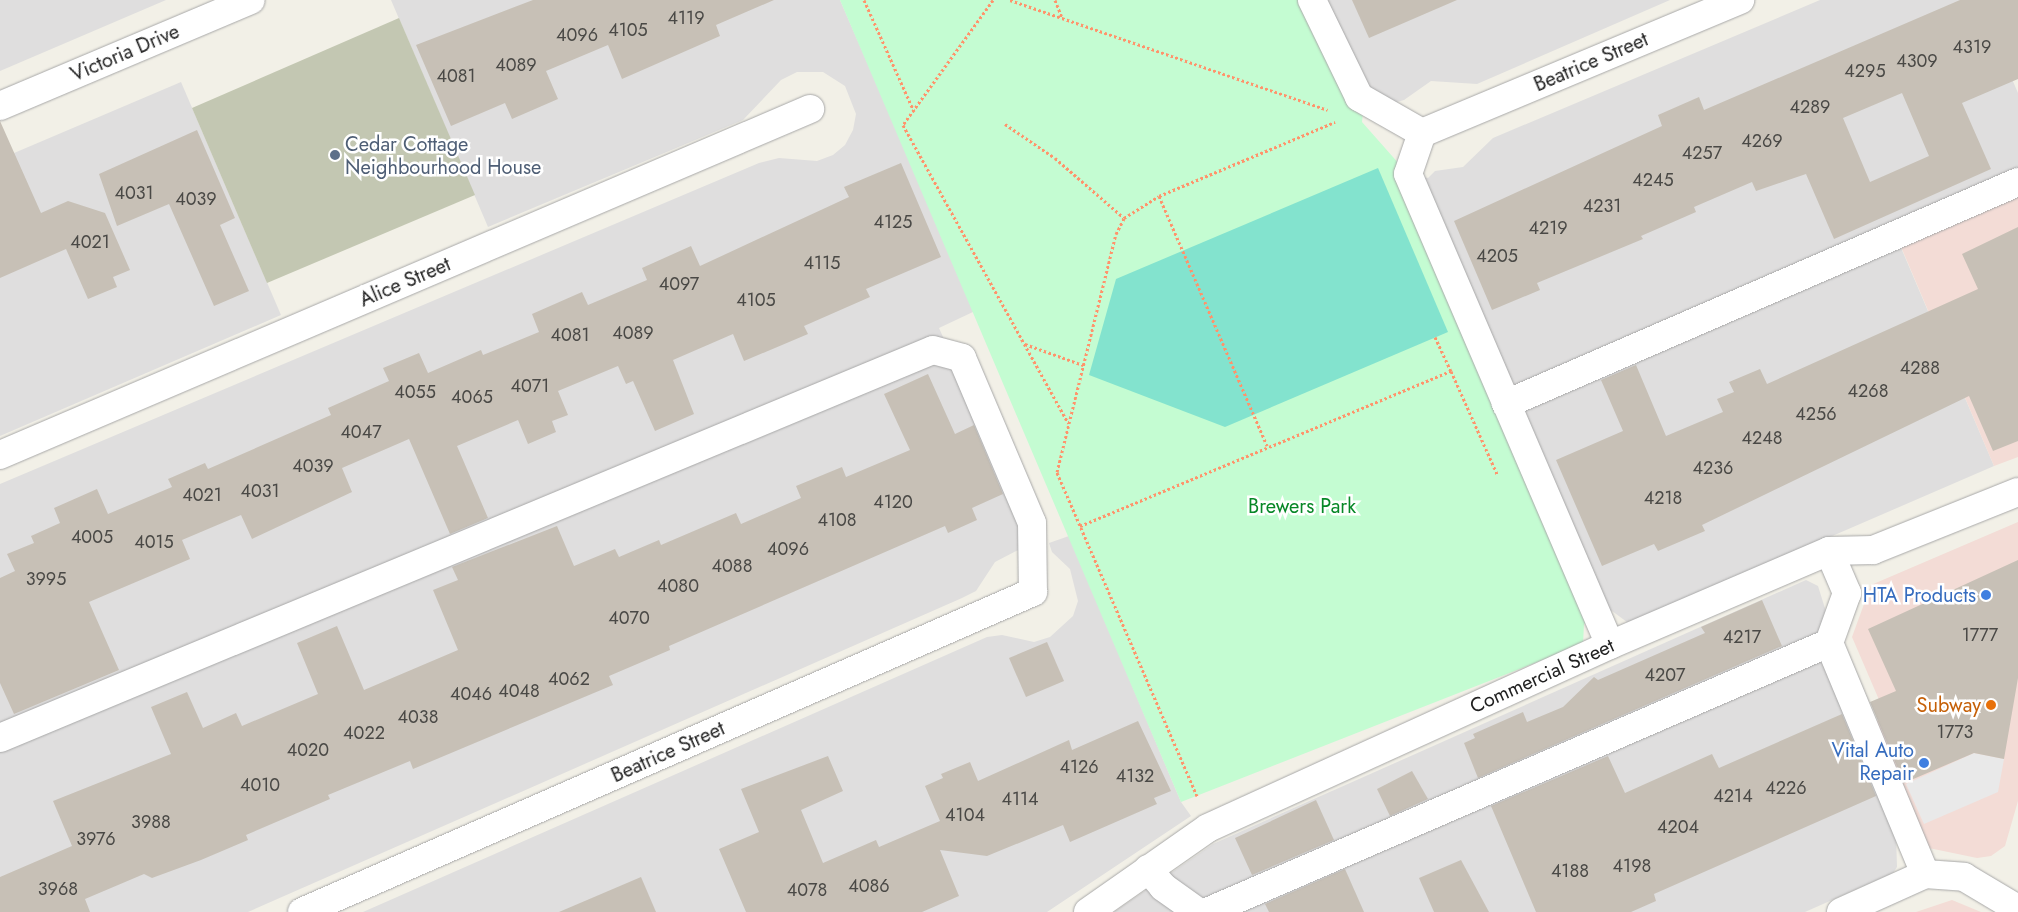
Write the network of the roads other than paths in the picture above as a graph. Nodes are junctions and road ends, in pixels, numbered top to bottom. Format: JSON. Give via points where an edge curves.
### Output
{"nodes":[{"id":1,"x":250,"y":0,"type":"edge"},
{"id":2,"x":1312,"y":0,"type":"edge"},
{"id":3,"x":1740,"y":0,"type":"edge"},
{"id":4,"x":0,"y":106,"type":"edge"},
{"id":5,"x":810,"y":109,"type":"dead end"},
{"id":6,"x":1432,"y":128,"type":"junction"},
{"id":7,"x":2018,"y":182,"type":"edge"},
{"id":8,"x":1506,"y":404,"type":"junction"},
{"id":9,"x":0,"y":455,"type":"edge"},
{"id":10,"x":2018,"y":492,"type":"edge"},
{"id":11,"x":1829,"y":551,"type":"junction"},
{"id":12,"x":1829,"y":643,"type":"junction"},
{"id":13,"x":1610,"y":645,"type":"junction"},
{"id":14,"x":0,"y":738,"type":"edge"},
{"id":15,"x":1148,"y":869,"type":"junction"},
{"id":16,"x":1925,"y":874,"type":"junction"},
{"id":17,"x":2018,"y":909,"type":"edge"},
{"id":18,"x":302,"y":912,"type":"edge"},
{"id":19,"x":1088,"y":912,"type":"edge"},
{"id":20,"x":1198,"y":912,"type":"edge"},
{"id":21,"x":1207,"y":912,"type":"edge"},
{"id":22,"x":1841,"y":912,"type":"edge"}],
"edges":[{"from":1,"to":4,"type":"street","name":"Victoria Drive"},
{"from":2,"to":6,"type":"street","via":[[1359,97],[1359,112]]},
{"from":3,"to":6,"type":"street","name":"Beatrice Street"},
{"from":5,"to":9,"type":"street","name":"Alice Street"},
{"from":6,"to":8,"type":"street","via":[[1408,174]]},
{"from":7,"to":8,"type":"street"},
{"from":8,"to":13,"type":"street"},
{"from":10,"to":11,"type":"street","name":"Commercial Street","via":[[1873,550]]},
{"from":11,"to":12,"type":"street","via":[[1847,593]]},
{"from":11,"to":13,"type":"street","name":"Commercial Street"},
{"from":12,"to":16,"type":"street"},
{"from":12,"to":21,"type":"street"},
{"from":13,"to":15,"type":"street","name":"Commercial Street","via":[[1208,828]]},
{"from":14,"to":18,"type":"street","name":"Beatrice Street","via":[[933,350],[962,358],[1032,523],[1033,592]]},
{"from":15,"to":19,"type":"street","name":"Commercial Street"},
{"from":15,"to":20,"type":"street","via":[[1163,887]]},
{"from":16,"to":17,"type":"street","via":[[1964,877]]},
{"from":16,"to":22,"type":"street"}]}
